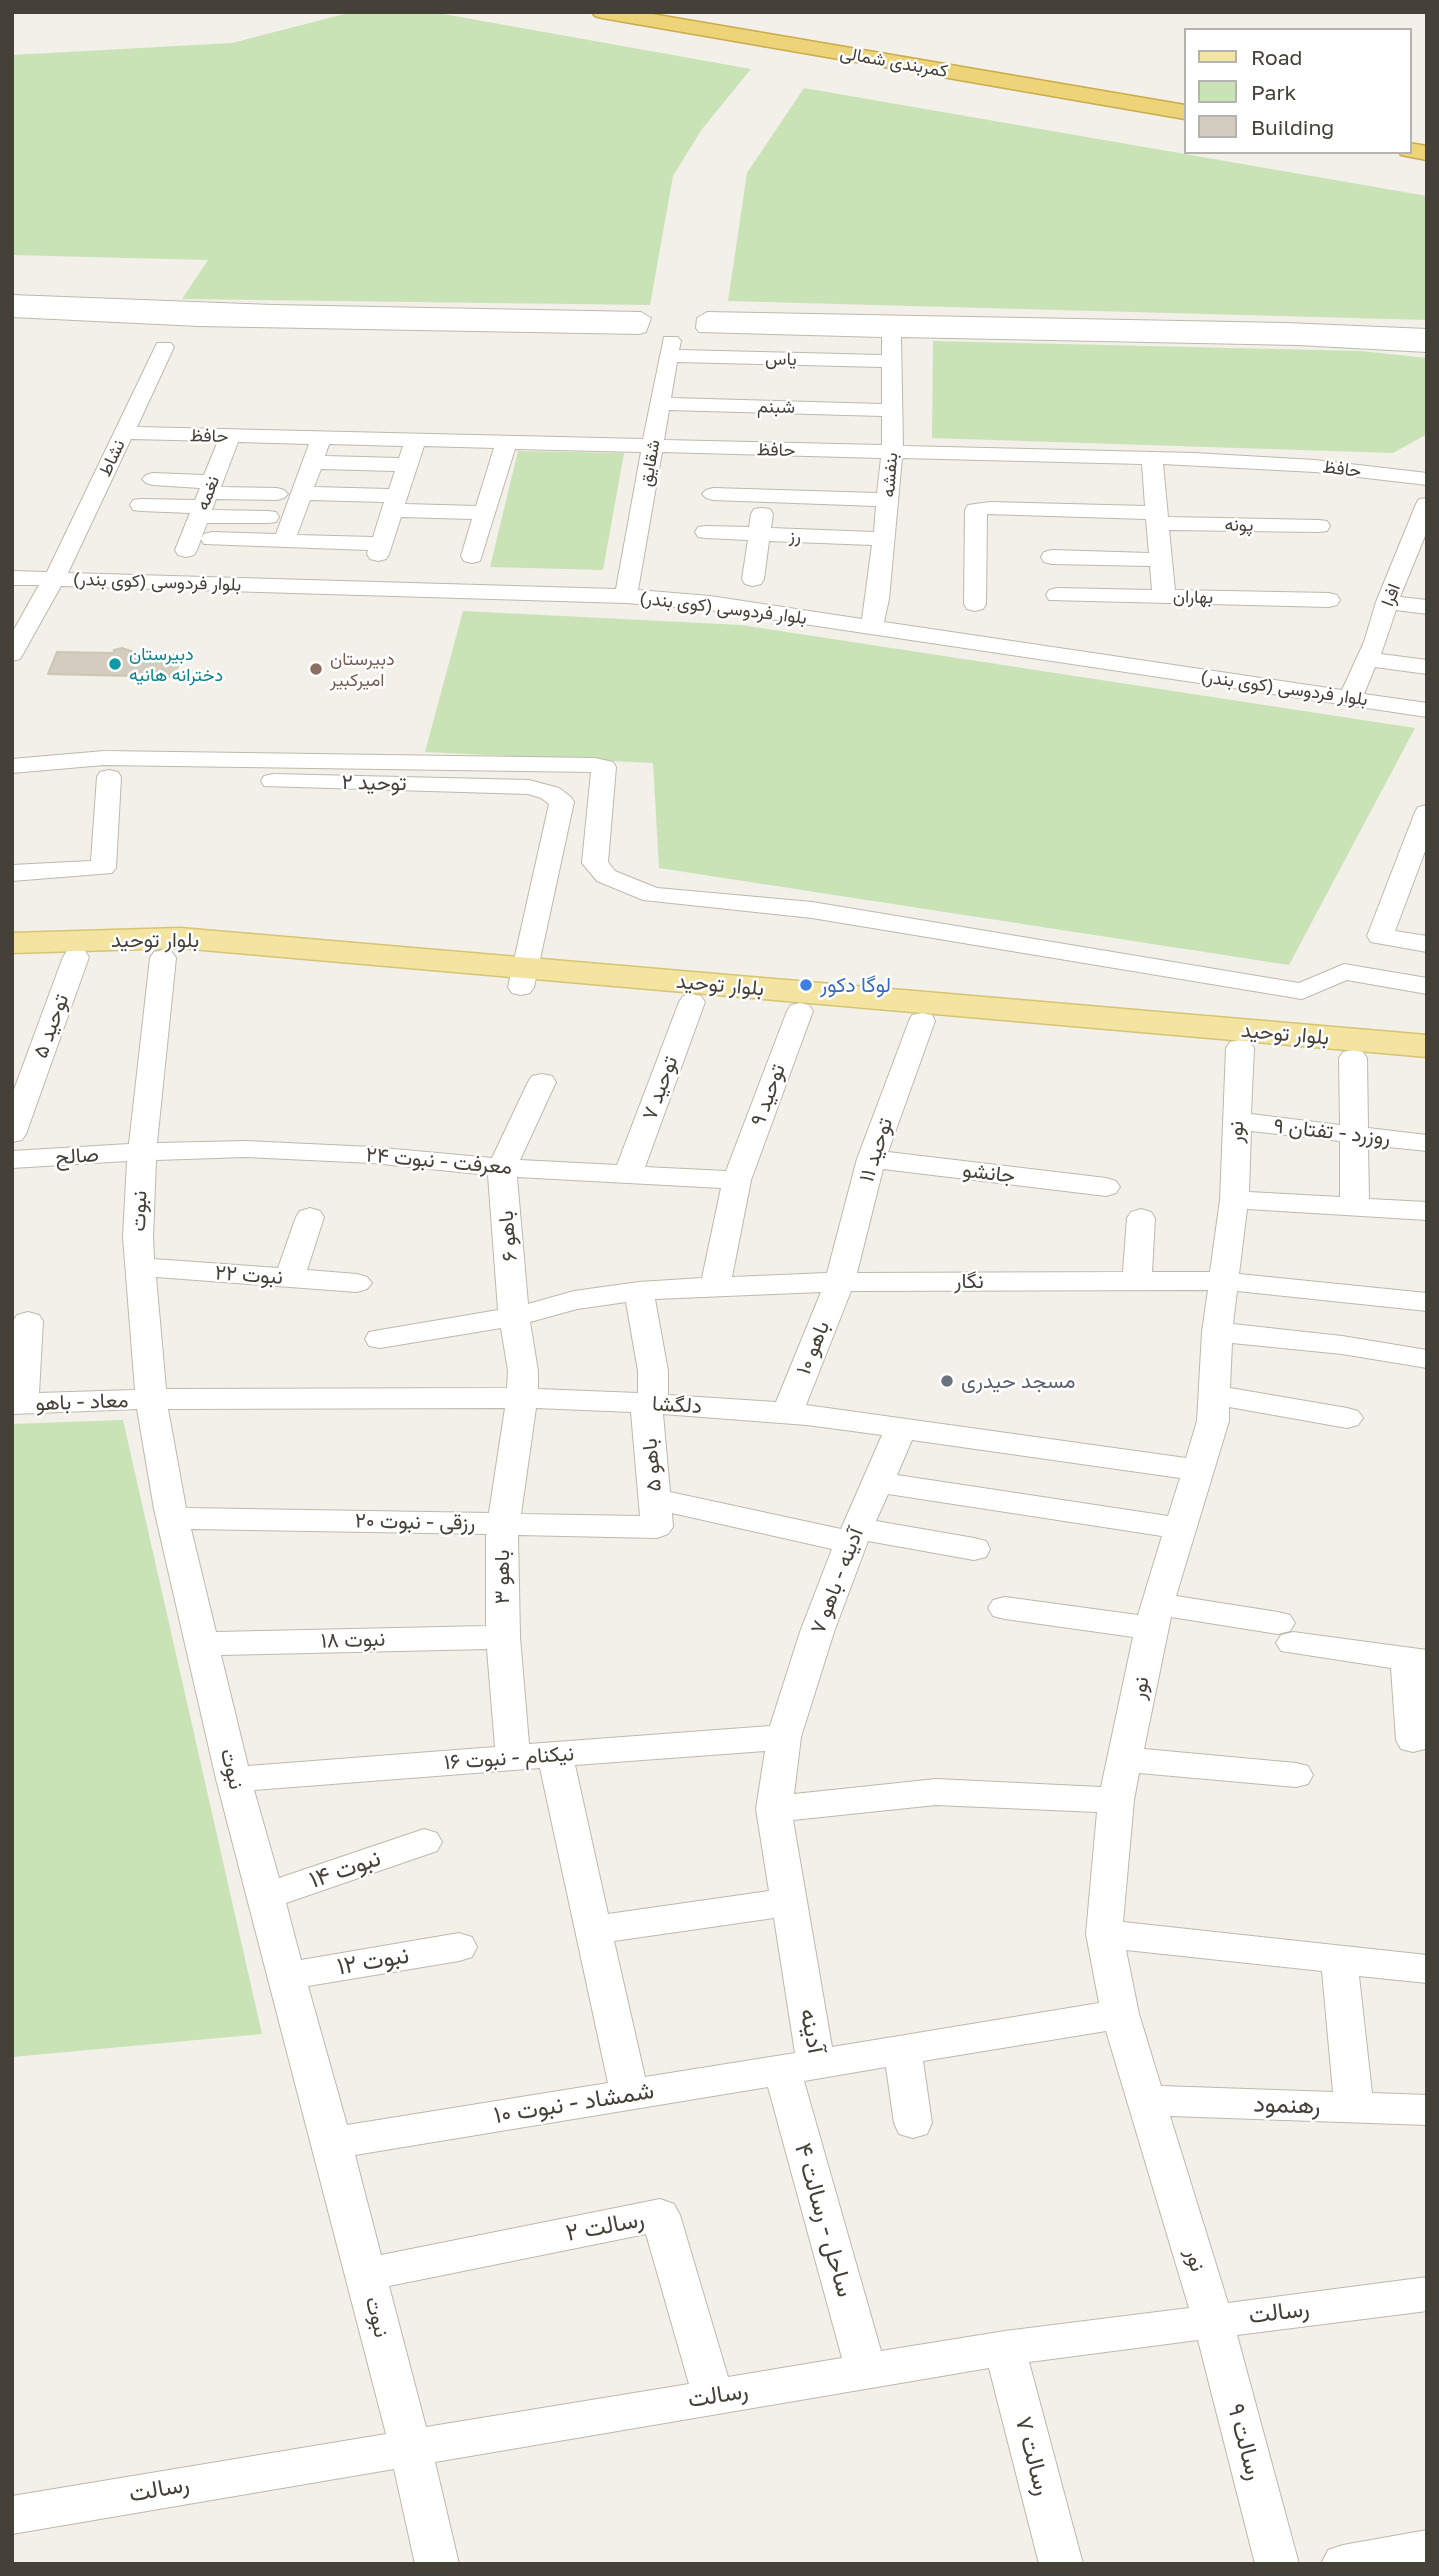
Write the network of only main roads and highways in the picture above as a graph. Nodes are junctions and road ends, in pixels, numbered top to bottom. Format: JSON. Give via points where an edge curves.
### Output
{"nodes":[{"id":1,"x":602,"y":12,"type":"edge"},
{"id":2,"x":636,"y":12,"type":"edge"},
{"id":3,"x":1184,"y":99,"type":"edge"},
{"id":4,"x":1184,"y":112,"type":"edge"},
{"id":5,"x":12,"y":943,"type":"edge"},
{"id":6,"x":12,"y":960,"type":"edge"},
{"id":7,"x":523,"y":978,"type":"junction"},
{"id":8,"x":1427,"y":1046,"type":"edge"},
{"id":9,"x":1427,"y":1064,"type":"edge"}],
"edges":[{"from":1,"to":4,"type":"highway","name":"کمربندی شمالی"},
{"from":2,"to":3,"type":"highway"},
{"from":5,"to":7,"type":"main road","name":"بلوار توحید","via":[[180,939]]},
{"from":6,"to":7,"type":"main road","name":"بلوار توحید","via":[[163,958]]},
{"from":7,"to":8,"type":"main road","name":"بلوار توحید"},
{"from":7,"to":9,"type":"main road","name":"بلوار توحید","via":[[692,1002]]}]}
